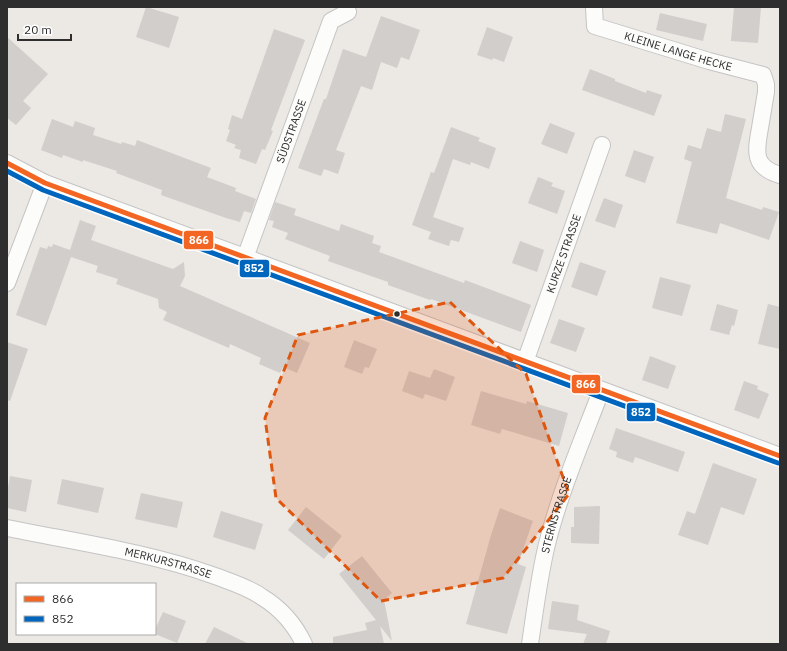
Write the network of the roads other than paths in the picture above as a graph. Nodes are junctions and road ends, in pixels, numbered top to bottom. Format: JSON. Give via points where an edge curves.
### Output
{"nodes":[{"id":1,"x":594,"y":7,"type":"edge"},
{"id":2,"x":348,"y":12,"type":"dead end"},
{"id":3,"x":602,"y":145,"type":"dead end"},
{"id":4,"x":7,"y":163,"type":"edge"},
{"id":5,"x":780,"y":175,"type":"edge"},
{"id":6,"x":45,"y":183,"type":"junction"},
{"id":7,"x":245,"y":258,"type":"junction"},
{"id":8,"x":7,"y":283,"type":"edge"},
{"id":9,"x":525,"y":362,"type":"junction"},
{"id":10,"x":601,"y":391,"type":"junction"},
{"id":11,"x":780,"y":456,"type":"edge"},
{"id":12,"x":7,"y":528,"type":"edge"},
{"id":13,"x":304,"y":644,"type":"edge"},
{"id":14,"x":530,"y":644,"type":"edge"}],
"edges":[{"from":1,"to":5,"type":"street","name":"KLEINE LANGE HECKE","via":[[595,26],[763,75],[766,92],[756,150],[760,164]]},
{"from":2,"to":7,"type":"street","name":"SÜDSTRASSE","via":[[331,21]]},
{"from":3,"to":9,"type":"street","name":"KURZE STRASSE"},
{"from":4,"to":6,"type":"street"},
{"from":6,"to":7,"type":"street"},
{"from":6,"to":8,"type":"street"},
{"from":7,"to":9,"type":"street"},
{"from":9,"to":10,"type":"street"},
{"from":10,"to":11,"type":"street"},
{"from":10,"to":14,"type":"street","name":"STERNSTRASSE","via":[[562,494],[546,545]]},
{"from":12,"to":13,"type":"street","name":"MERKURSTRASSE","via":[[161,559],[242,586],[277,607],[290,621]]}]}
